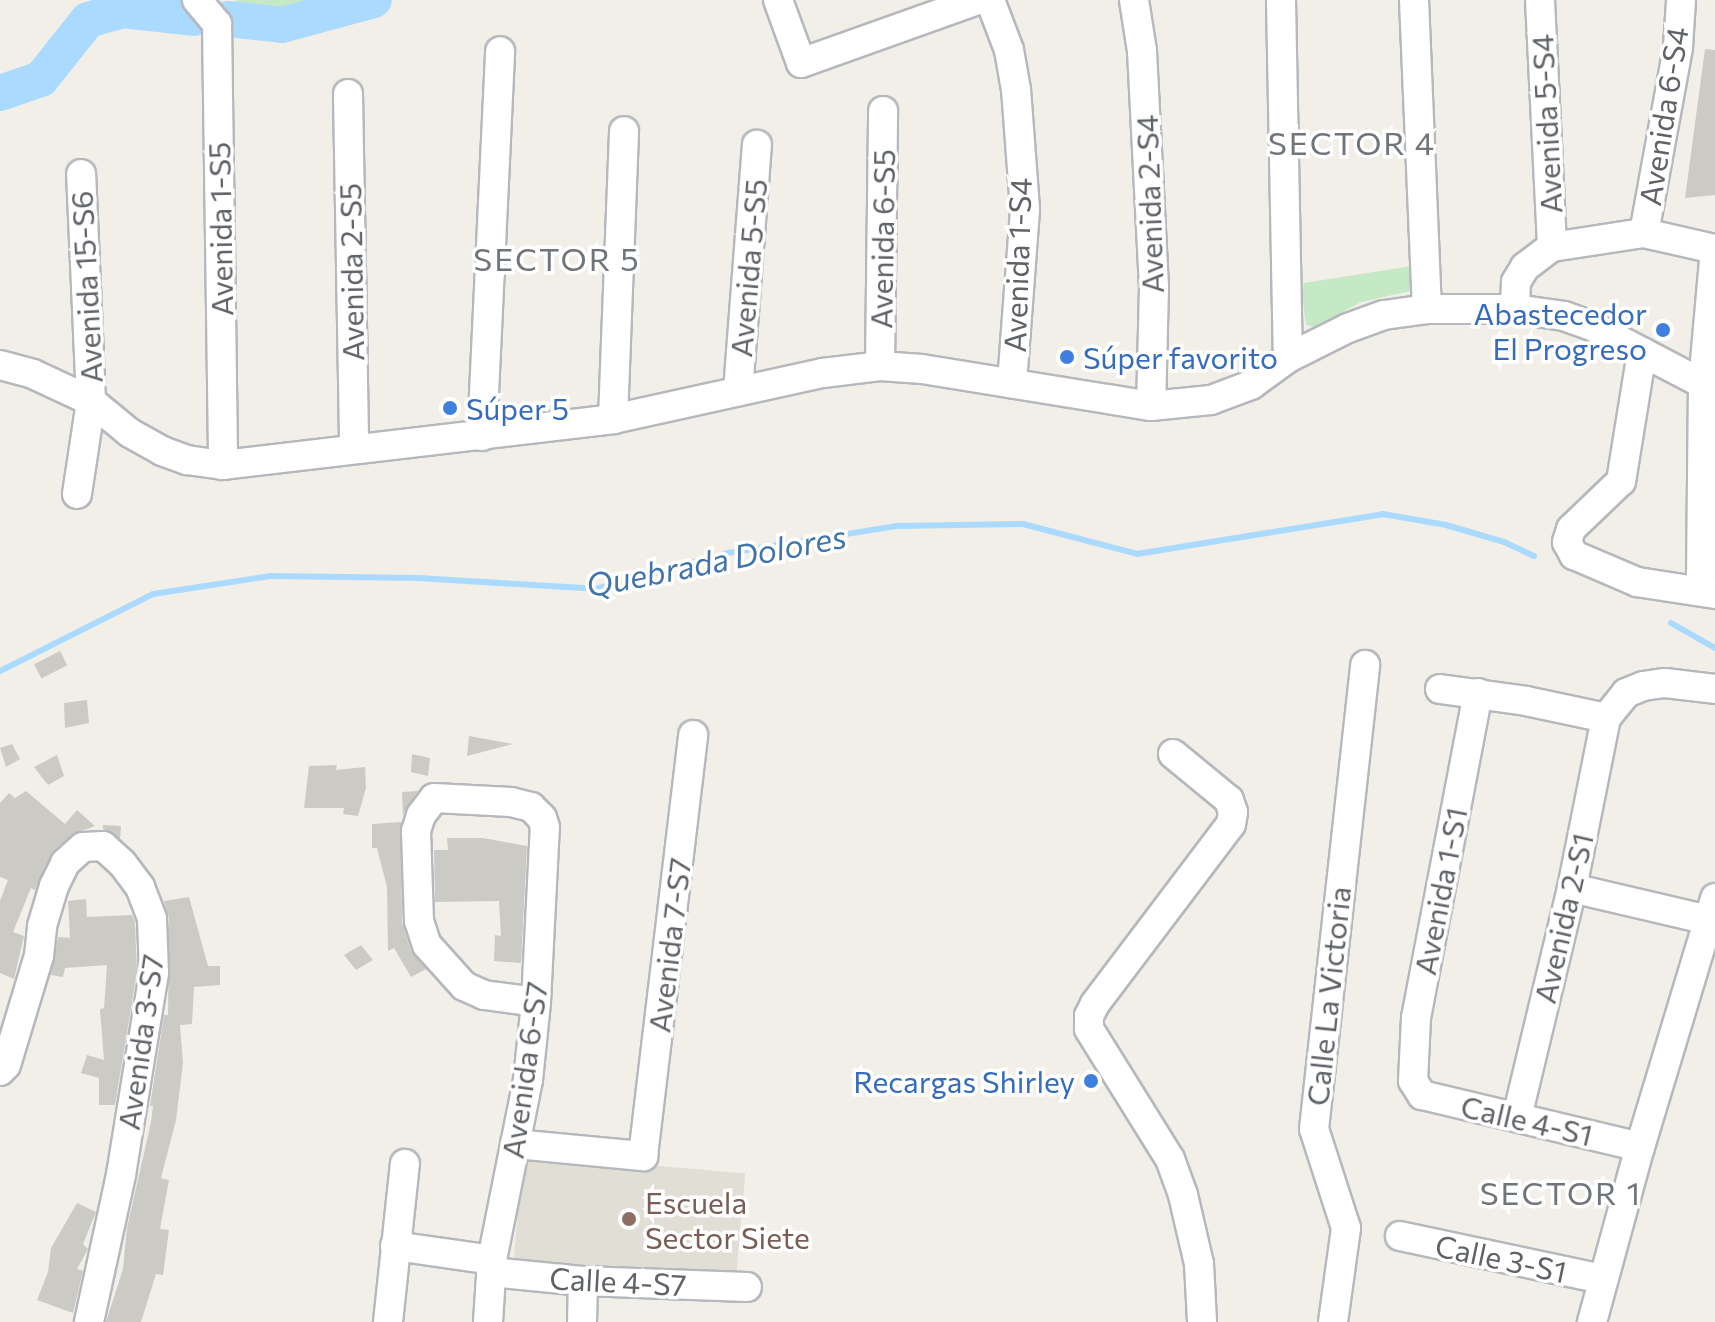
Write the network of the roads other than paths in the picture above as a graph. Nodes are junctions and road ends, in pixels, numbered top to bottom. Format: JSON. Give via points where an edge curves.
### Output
{"nodes":[{"id":1,"x":197,"y":0,"type":"edge"},
{"id":2,"x":778,"y":0,"type":"edge"},
{"id":3,"x":978,"y":0,"type":"edge"},
{"id":4,"x":990,"y":0,"type":"edge"},
{"id":5,"x":1281,"y":0,"type":"edge"},
{"id":6,"x":1414,"y":0,"type":"edge"},
{"id":7,"x":1540,"y":0,"type":"edge"},
{"id":8,"x":1681,"y":0,"type":"edge"},
{"id":9,"x":1134,"y":1,"type":"edge"},
{"id":10,"x":500,"y":51,"type":"dead end"},
{"id":11,"x":348,"y":94,"type":"dead end"},
{"id":12,"x":883,"y":111,"type":"dead end"},
{"id":13,"x":624,"y":131,"type":"dead end"},
{"id":14,"x":757,"y":145,"type":"dead end"},
{"id":15,"x":81,"y":174,"type":"dead end"},
{"id":16,"x":1644,"y":233,"type":"junction"},
{"id":17,"x":1552,"y":247,"type":"junction"},
{"id":18,"x":1715,"y":249,"type":"edge"},
{"id":19,"x":1427,"y":309,"type":"junction"},
{"id":20,"x":1515,"y":309,"type":"junction"},
{"id":21,"x":1642,"y":352,"type":"junction"},
{"id":22,"x":1288,"y":358,"type":"junction"},
{"id":23,"x":0,"y":365,"type":"edge"},
{"id":24,"x":880,"y":366,"type":"junction"},
{"id":25,"x":1012,"y":384,"type":"junction"},
{"id":26,"x":1709,"y":387,"type":"edge"},
{"id":27,"x":738,"y":391,"type":"junction"},
{"id":28,"x":91,"y":401,"type":"junction"},
{"id":29,"x":1151,"y":406,"type":"junction"},
{"id":30,"x":613,"y":419,"type":"junction"},
{"id":31,"x":482,"y":436,"type":"junction"},
{"id":32,"x":354,"y":449,"type":"junction"},
{"id":33,"x":223,"y":465,"type":"junction"},
{"id":34,"x":77,"y":494,"type":"dead end"},
{"id":35,"x":1708,"y":593,"type":"edge"},
{"id":36,"x":1365,"y":665,"type":"dead end"},
{"id":37,"x":1440,"y":689,"type":"dead end"},
{"id":38,"x":1715,"y":689,"type":"edge"},
{"id":39,"x":1478,"y":693,"type":"junction"},
{"id":40,"x":1606,"y":718,"type":"junction"},
{"id":41,"x":693,"y":735,"type":"dead end"},
{"id":42,"x":1173,"y":754,"type":"dead end"},
{"id":43,"x":1572,"y":888,"type":"junction"},
{"id":44,"x":1712,"y":909,"type":"edge"},
{"id":45,"x":536,"y":1002,"type":"junction"},
{"id":46,"x":0,"y":1071,"type":"edge"},
{"id":47,"x":1416,"y":1089,"type":"joint"},
{"id":48,"x":1517,"y":1117,"type":"junction"},
{"id":49,"x":515,"y":1144,"type":"junction"},
{"id":50,"x":1640,"y":1147,"type":"junction"},
{"id":51,"x":405,"y":1164,"type":"dead end"},
{"id":52,"x":1400,"y":1236,"type":"dead end"},
{"id":53,"x":395,"y":1246,"type":"junction"},
{"id":54,"x":491,"y":1266,"type":"junction"},
{"id":55,"x":1602,"y":1279,"type":"junction"},
{"id":56,"x":583,"y":1281,"type":"junction"},
{"id":57,"x":747,"y":1287,"type":"dead end"},
{"id":58,"x":1597,"y":1321,"type":"edge"},
{"id":59,"x":89,"y":1322,"type":"edge"},
{"id":60,"x":388,"y":1322,"type":"edge"},
{"id":61,"x":488,"y":1322,"type":"edge"},
{"id":62,"x":582,"y":1322,"type":"edge"},
{"id":63,"x":1202,"y":1322,"type":"edge"},
{"id":64,"x":1333,"y":1322,"type":"edge"}],
"edges":[{"from":1,"to":33,"type":"street","name":"Avenida 1-S5","via":[[217,24]]},
{"from":2,"to":3,"type":"street","via":[[801,63]]},
{"from":4,"to":25,"type":"street","name":"Avenida 1-S4","via":[[1009,50],[1016,89],[1025,210]]},
{"from":5,"to":22,"type":"street"},
{"from":6,"to":19,"type":"street"},
{"from":7,"to":17,"type":"street","name":"Avenida 5-S4"},
{"from":8,"to":16,"type":"street","name":"Avenida 6-S4","via":[[1678,47]]},
{"from":9,"to":29,"type":"street","name":"Avenida 2-S4","via":[[1142,51],[1154,287]]},
{"from":10,"to":31,"type":"street"},
{"from":11,"to":32,"type":"street","name":"Avenida 2-S5"},
{"from":12,"to":24,"type":"street","name":"Avenida 6-S5"},
{"from":13,"to":30,"type":"street"},
{"from":14,"to":27,"type":"street","name":"Avenida 5-S5"},
{"from":15,"to":28,"type":"street","name":"Avenida 15-S6"},
{"from":16,"to":17,"type":"street"},
{"from":16,"to":18,"type":"street"},
{"from":17,"to":20,"type":"street","via":[[1525,267],[1516,282]]},
{"from":18,"to":26,"type":"street"},
{"from":19,"to":20,"type":"street"},
{"from":19,"to":22,"type":"street","via":[[1384,315]]},
{"from":20,"to":21,"type":"street","via":[[1564,316]]},
{"from":21,"to":26,"type":"street"},
{"from":21,"to":35,"type":"street","via":[[1621,481],[1571,529],[1567,542],[1574,555],[1637,582]]},
{"from":22,"to":29,"type":"street","via":[[1251,385],[1211,400]]},
{"from":23,"to":28,"type":"street"},
{"from":24,"to":25,"type":"street"},
{"from":24,"to":27,"type":"street"},
{"from":25,"to":29,"type":"street"},
{"from":26,"to":35,"type":"street"},
{"from":27,"to":30,"type":"street"},
{"from":28,"to":33,"type":"street","via":[[162,451]]},
{"from":28,"to":34,"type":"street","name":"Avenida 15-S6"},
{"from":30,"to":31,"type":"street"},
{"from":31,"to":32,"type":"street"},
{"from":32,"to":33,"type":"street"},
{"from":36,"to":64,"type":"street","name":"Calle La Victoria","via":[[1314,1129],[1346,1228]]},
{"from":37,"to":39,"type":"street"},
{"from":38,"to":40,"type":"street","via":[[1643,686],[1626,693]]},
{"from":39,"to":40,"type":"street"},
{"from":39,"to":47,"type":"street","name":"Avenida 1-S1","via":[[1416,1018]]},
{"from":40,"to":43,"type":"street","name":"Avenida 2-S1"},
{"from":41,"to":49,"type":"street","name":"Avenida 7-S7","via":[[643,1156]]},
{"from":42,"to":63,"type":"street","via":[[1229,800],[1231,824],[1095,1004],[1089,1029],[1170,1159],[1199,1264]]},
{"from":43,"to":44,"type":"street"},
{"from":43,"to":48,"type":"street","name":"Avenida 2-S1"},
{"from":44,"to":50,"type":"street"},
{"from":45,"to":45,"type":"street","name":"Avenida 6-S7","via":[[546,847],[542,818],[531,807],[511,802],[434,798],[416,831],[419,921],[427,945],[464,986],[484,995]]},
{"from":45,"to":49,"type":"street","name":"Avenida 6-S7"},
{"from":46,"to":59,"type":"street","name":"Avenida 3-S7","via":[[39,956],[54,886],[65,863],[83,847],[103,846],[140,887],[152,919],[154,973],[121,1175]]},
{"from":47,"to":48,"type":"street","name":"Calle 4-S1","via":[[1422,1095]]},
{"from":48,"to":50,"type":"street","name":"Calle 4-S1"},
{"from":49,"to":54,"type":"street","name":"Avenida 6-S7"},
{"from":50,"to":55,"type":"street"},
{"from":51,"to":53,"type":"street"},
{"from":52,"to":55,"type":"street","name":"Calle 3-S1"},
{"from":53,"to":54,"type":"street","name":"Calle 4-S7"},
{"from":53,"to":60,"type":"street"},
{"from":54,"to":56,"type":"street","name":"Calle 4-S7"},
{"from":54,"to":61,"type":"street","name":"Avenida 6-S7"},
{"from":55,"to":58,"type":"street"},
{"from":56,"to":57,"type":"street","name":"Calle 4-S7"},
{"from":56,"to":62,"type":"street"}]}
